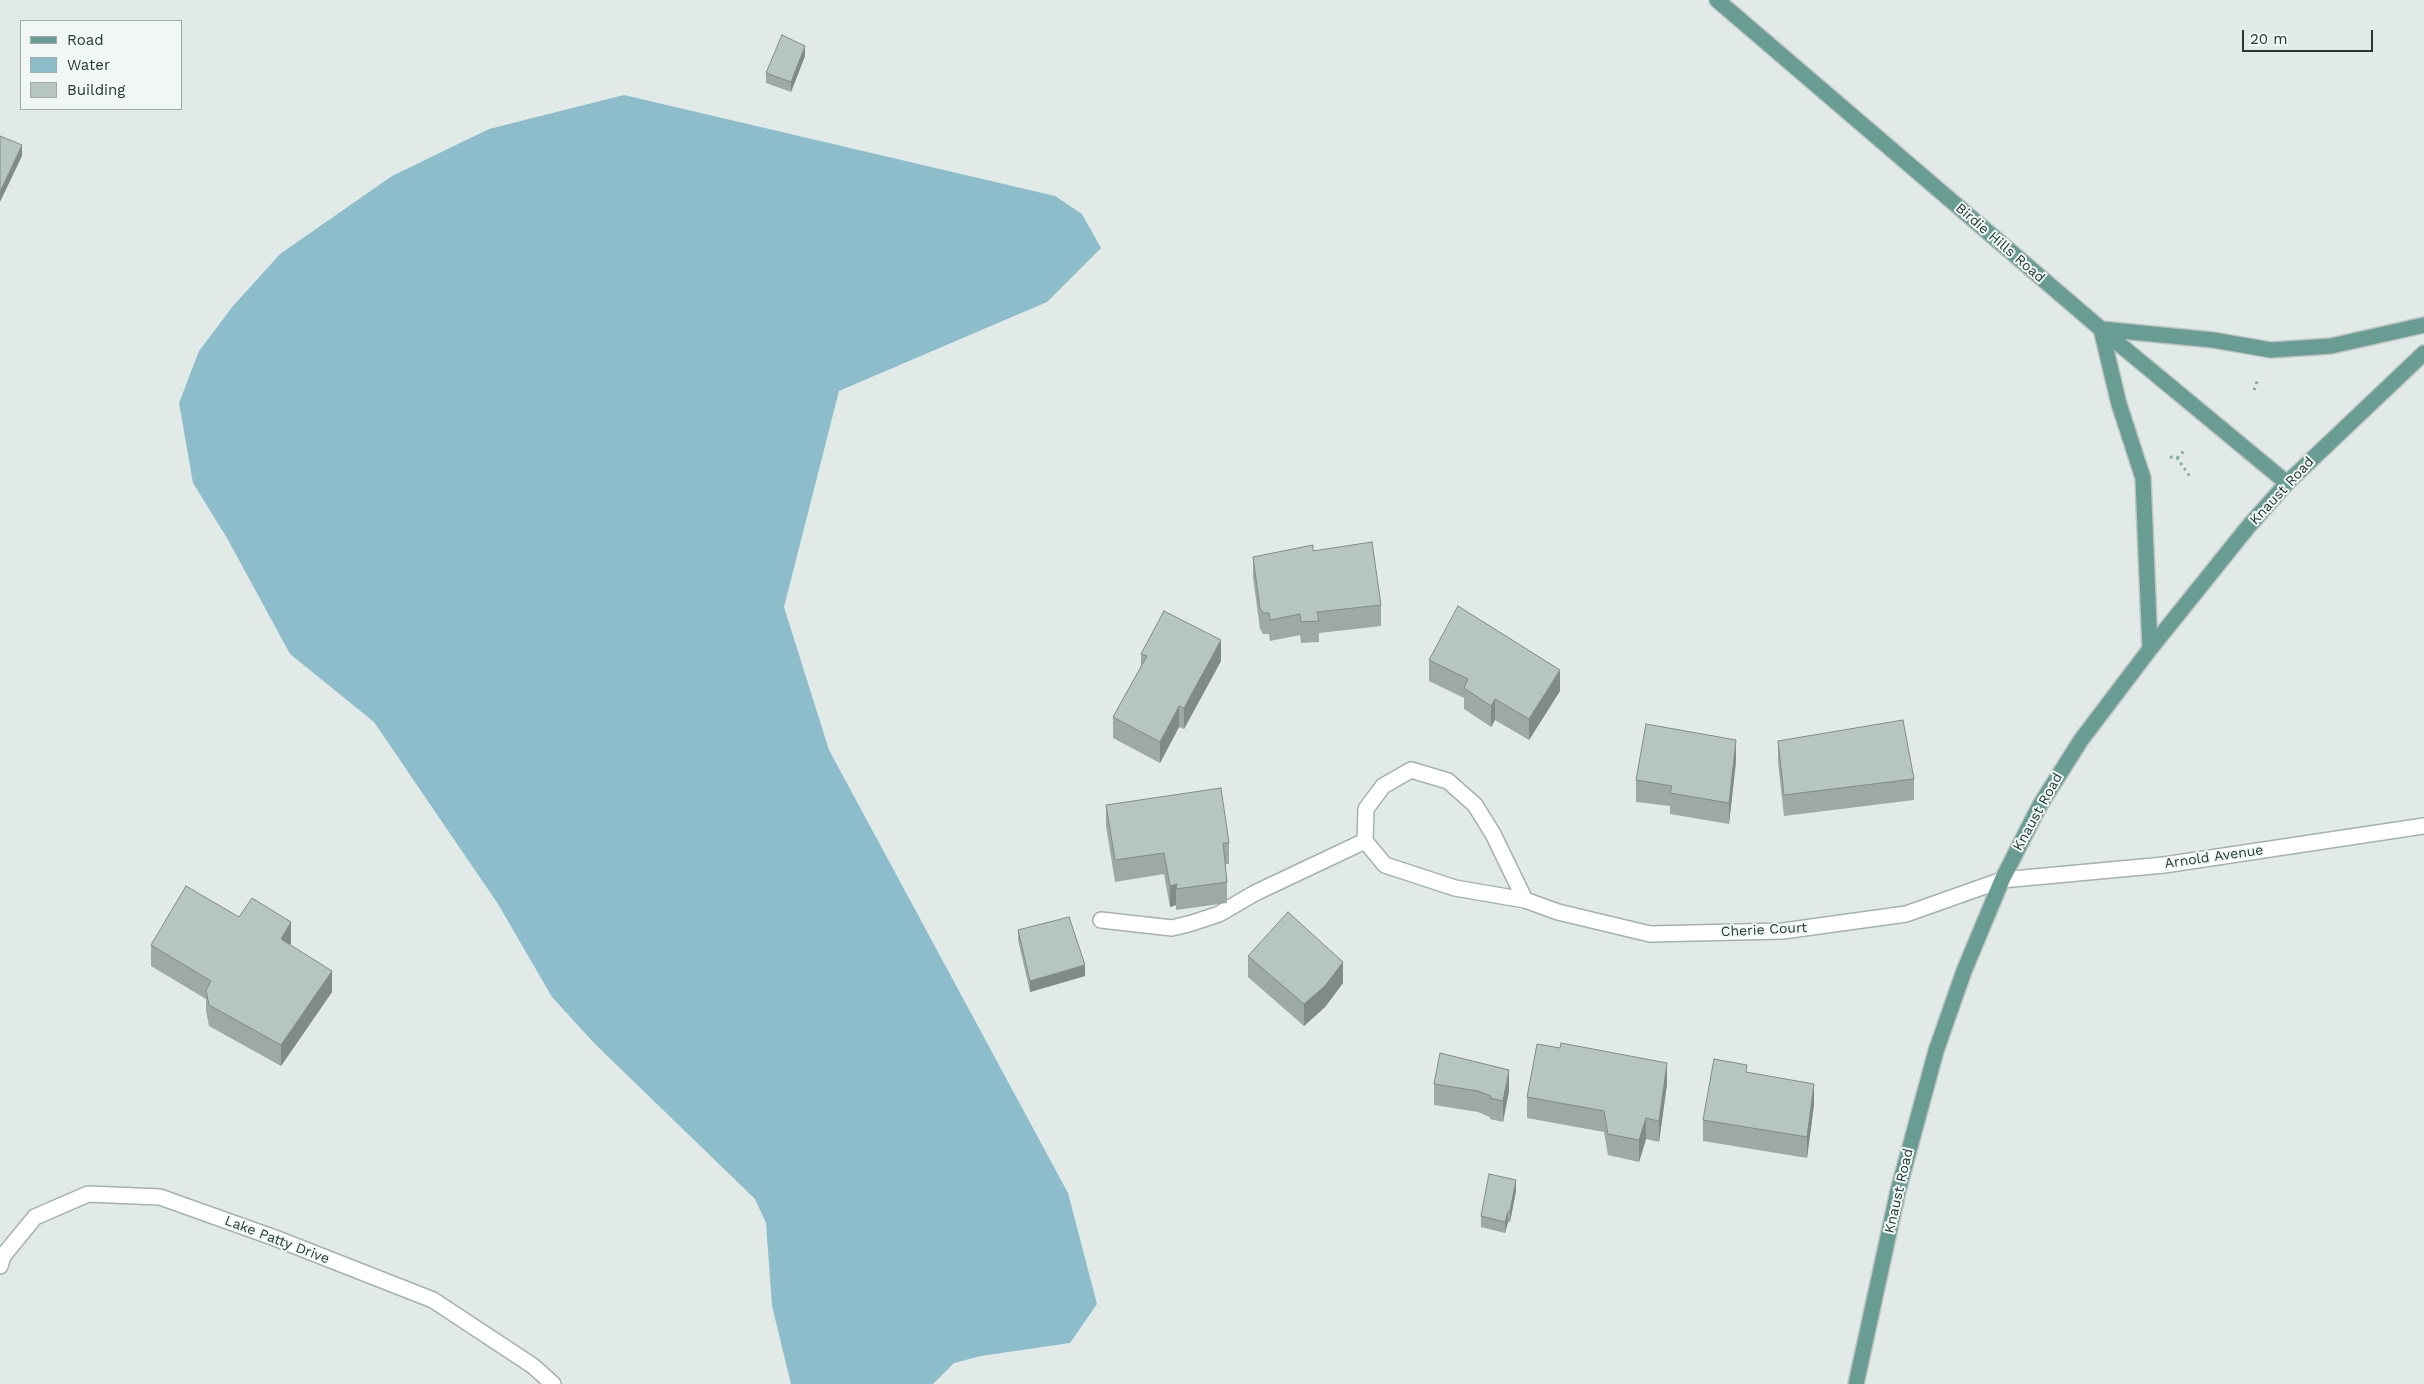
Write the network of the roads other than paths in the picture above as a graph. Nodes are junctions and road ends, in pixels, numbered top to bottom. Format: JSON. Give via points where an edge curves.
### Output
{"nodes":[{"id":1,"x":1717,"y":0,"type":"edge"},
{"id":2,"x":2424,"y":325,"type":"edge"},
{"id":3,"x":2101,"y":329,"type":"junction"},
{"id":4,"x":2424,"y":353,"type":"edge"},
{"id":5,"x":2287,"y":483,"type":"junction"},
{"id":6,"x":2150,"y":649,"type":"junction"},
{"id":7,"x":2424,"y":826,"type":"edge"},
{"id":8,"x":1365,"y":841,"type":"junction"},
{"id":9,"x":2002,"y":880,"type":"junction"},
{"id":10,"x":1525,"y":900,"type":"junction"},
{"id":11,"x":1101,"y":920,"type":"dead end"},
{"id":12,"x":0,"y":1266,"type":"edge"},
{"id":13,"x":553,"y":1384,"type":"edge"},
{"id":14,"x":1856,"y":1384,"type":"edge"}],
"edges":[{"from":1,"to":3,"type":"main road","name":"Birdie Hills Road"},
{"from":2,"to":3,"type":"main road","via":[[2331,346],[2271,350],[2212,340]]},
{"from":3,"to":5,"type":"main road","name":"Birdie Hills Road"},
{"from":3,"to":6,"type":"main road","via":[[2119,404],[2143,478]]},
{"from":4,"to":5,"type":"main road","name":"Knaust Road"},
{"from":5,"to":6,"type":"main road","name":"Knaust Road"},
{"from":6,"to":9,"type":"main road","name":"Knaust Road","via":[[2071,755],[2040,805]]},
{"from":7,"to":9,"type":"street","name":"Arnold Avenue","via":[[2164,865]]},
{"from":8,"to":10,"type":"street","name":"Cherie Court","via":[[1385,865],[1413,876],[1456,888]]},
{"from":8,"to":10,"type":"street","via":[[1366,809],[1382,786],[1411,770],[1448,781],[1475,805]]},
{"from":8,"to":11,"type":"street","via":[[1255,893],[1219,914],[1192,924],[1172,928]]},
{"from":9,"to":10,"type":"street","name":"Cherie Court","via":[[1906,914],[1783,931],[1650,934],[1558,912]]},
{"from":9,"to":14,"type":"main road","name":"Knaust Road","via":[[1964,971],[1923,1097],[1898,1192]]},
{"from":12,"to":13,"type":"street","name":"Lake Patty Drive","via":[[3,1256],[35,1217],[88,1194],[160,1197],[433,1300],[533,1366]]}]}
